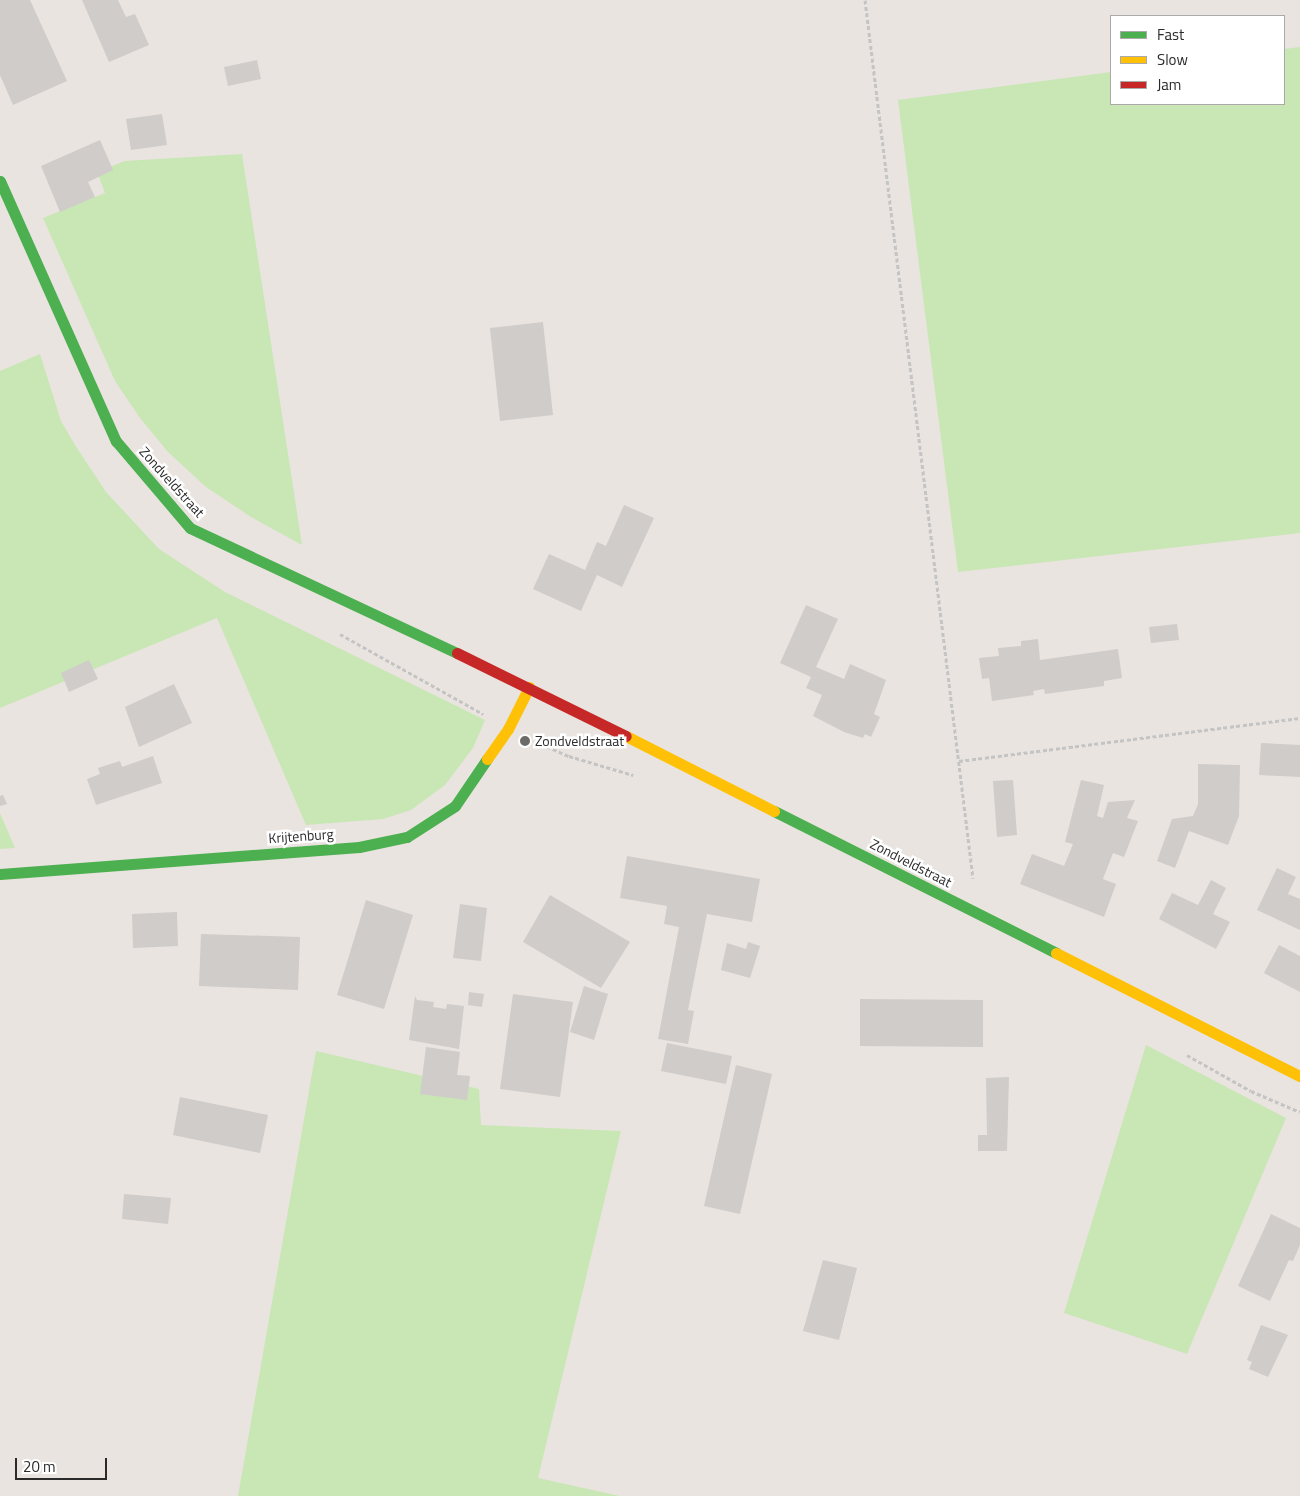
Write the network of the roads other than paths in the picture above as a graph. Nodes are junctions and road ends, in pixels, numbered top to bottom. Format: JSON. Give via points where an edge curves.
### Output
{"nodes":[{"id":1,"x":0,"y":181,"type":"edge"},
{"id":2,"x":529,"y":687,"type":"junction"},
{"id":3,"x":0,"y":874,"type":"edge"},
{"id":4,"x":1300,"y":1076,"type":"edge"}],
"edges":[{"from":1,"to":2,"type":"street","name":"Zondveldstraat","via":[[116,441],[190,528]]},
{"from":2,"to":3,"type":"street","name":"Krijtenburg","via":[[508,729],[455,806],[407,837],[359,847]]},
{"from":2,"to":4,"type":"street","name":"Zondveldstraat"}]}
